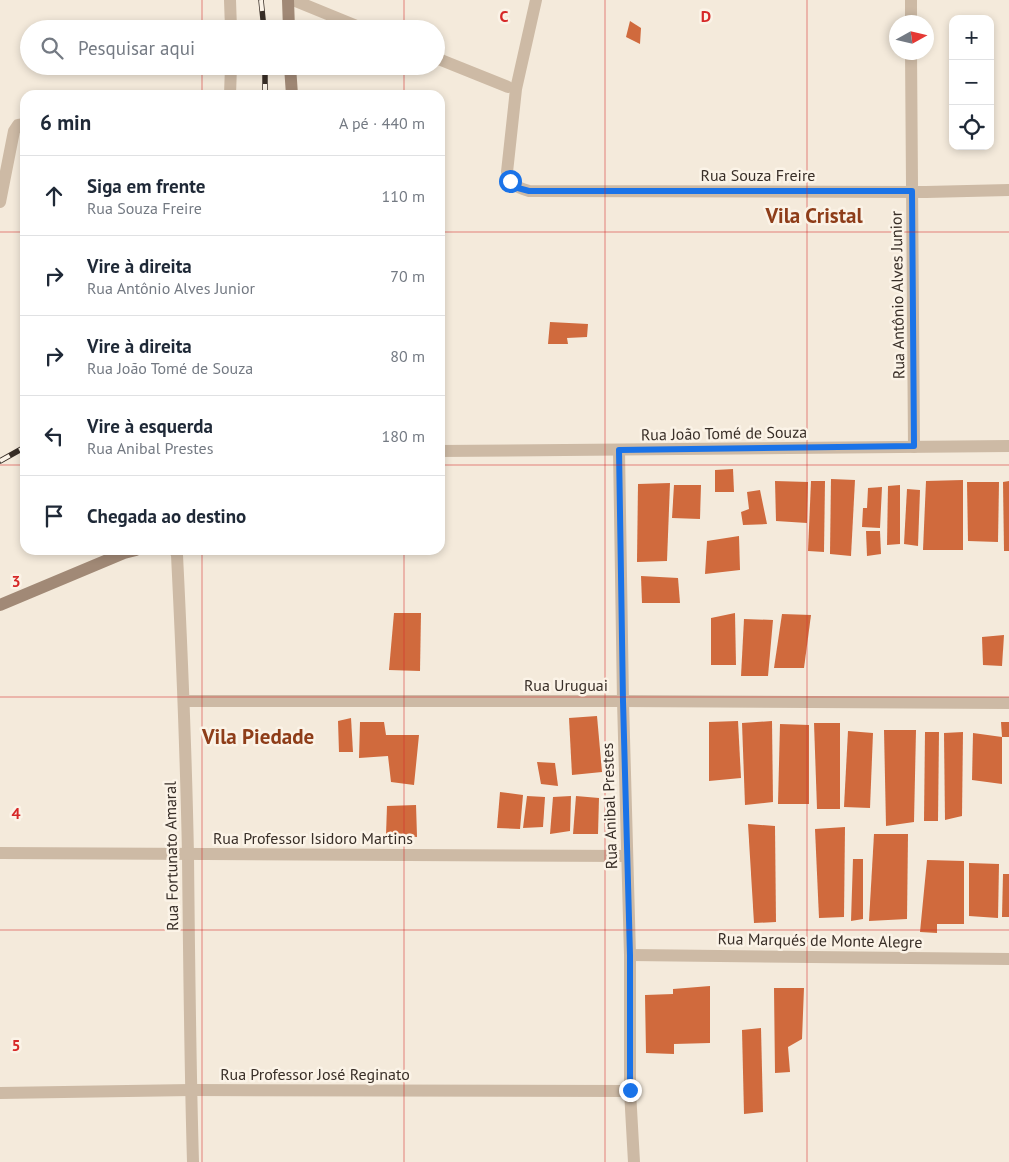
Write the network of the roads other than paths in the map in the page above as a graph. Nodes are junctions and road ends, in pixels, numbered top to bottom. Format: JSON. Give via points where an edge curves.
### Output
{"nodes":[{"id":1,"x":230,"y":0,"type":"edge"},
{"id":2,"x":288,"y":0,"type":"edge"},
{"id":3,"x":293,"y":0,"type":"edge"},
{"id":4,"x":536,"y":0,"type":"edge"},
{"id":5,"x":911,"y":0,"type":"edge"},
{"id":6,"x":911,"y":15,"type":"edge"},
{"id":7,"x":231,"y":20,"type":"edge"},
{"id":8,"x":289,"y":20,"type":"edge"},
{"id":9,"x":342,"y":20,"type":"edge"},
{"id":10,"x":911,"y":60,"type":"edge"},
{"id":11,"x":445,"y":62,"type":"edge"},
{"id":12,"x":230,"y":75,"type":"edge"},
{"id":13,"x":291,"y":75,"type":"edge"},
{"id":14,"x":508,"y":87,"type":"dead end"},
{"id":15,"x":230,"y":90,"type":"edge"},
{"id":16,"x":292,"y":90,"type":"edge"},
{"id":17,"x":20,"y":125,"type":"edge"},
{"id":18,"x":1009,"y":190,"type":"edge"},
{"id":19,"x":912,"y":191,"type":"junction"},
{"id":20,"x":0,"y":202,"type":"edge"},
{"id":21,"x":914,"y":446,"type":"junction"},
{"id":22,"x":1009,"y":446,"type":"edge"},
{"id":23,"x":619,"y":450,"type":"junction"},
{"id":24,"x":445,"y":451,"type":"edge"},
{"id":25,"x":120,"y":555,"type":"edge"},
{"id":26,"x":177,"y":555,"type":"edge"},
{"id":27,"x":0,"y":605,"type":"edge"},
{"id":28,"x":184,"y":701,"type":"junction"},
{"id":29,"x":623,"y":701,"type":"junction"},
{"id":30,"x":1009,"y":703,"type":"edge"},
{"id":31,"x":0,"y":853,"type":"edge"},
{"id":32,"x":188,"y":853,"type":"junction"},
{"id":33,"x":627,"y":856,"type":"junction"},
{"id":34,"x":630,"y":955,"type":"junction"},
{"id":35,"x":1009,"y":959,"type":"edge"},
{"id":36,"x":191,"y":1090,"type":"junction"},
{"id":37,"x":630,"y":1090,"type":"junction"},
{"id":38,"x":0,"y":1093,"type":"edge"},
{"id":39,"x":193,"y":1162,"type":"edge"},
{"id":40,"x":634,"y":1162,"type":"edge"}],
"edges":[{"from":1,"to":7,"type":"street"},
{"from":2,"to":8,"type":"street"},
{"from":3,"to":9,"type":"street"},
{"from":4,"to":19,"type":"street","name":"Rua Souza Freire","via":[[516,89],[507,172],[510,181],[518,188],[529,191]]},
{"from":5,"to":6,"type":"street"},
{"from":10,"to":19,"type":"street","name":"Rua Antônio Alves Junior"},
{"from":11,"to":14,"type":"street"},
{"from":12,"to":15,"type":"street"},
{"from":13,"to":16,"type":"street"},
{"from":17,"to":20,"type":"street","via":[[14,131]]},
{"from":18,"to":19,"type":"street","name":"Rua Souza Freire"},
{"from":19,"to":21,"type":"street","name":"Rua Antônio Alves Junior"},
{"from":21,"to":22,"type":"street","name":"Rua João Tomé de Souza"},
{"from":21,"to":23,"type":"street","name":"Rua João Tomé de Souza"},
{"from":23,"to":24,"type":"street","name":"Rua João Tomé de Souza"},
{"from":23,"to":29,"type":"street","name":"Rua Anibal Prestes"},
{"from":25,"to":27,"type":"street"},
{"from":26,"to":28,"type":"street","name":"Rua Fortunato Amaral"},
{"from":28,"to":29,"type":"street","name":"Rua Uruguai"},
{"from":28,"to":32,"type":"street","name":"Rua Fortunato Amaral"},
{"from":29,"to":30,"type":"street","name":"Rua Uruguai"},
{"from":29,"to":33,"type":"street","name":"Rua Anibal Prestes"},
{"from":31,"to":32,"type":"street","name":"Rua Professor Isidoro Martins"},
{"from":32,"to":33,"type":"street","name":"Rua Professor Isidoro Martins"},
{"from":32,"to":36,"type":"street","name":"Rua Fortunato Amaral"},
{"from":33,"to":34,"type":"street","name":"Rua Anibal Prestes"},
{"from":34,"to":35,"type":"street","name":"Rua Marqués de Monte Alegre"},
{"from":34,"to":37,"type":"street","name":"Rua Anibal Prestes"},
{"from":36,"to":37,"type":"street","name":"Rua Professor José Reginato"},
{"from":36,"to":38,"type":"street","name":"Rua Professor José Reginato"},
{"from":36,"to":39,"type":"street","name":"Rua Fortunato Amaral"},
{"from":37,"to":40,"type":"street","name":"Rua Anibal Prestes"}]}
